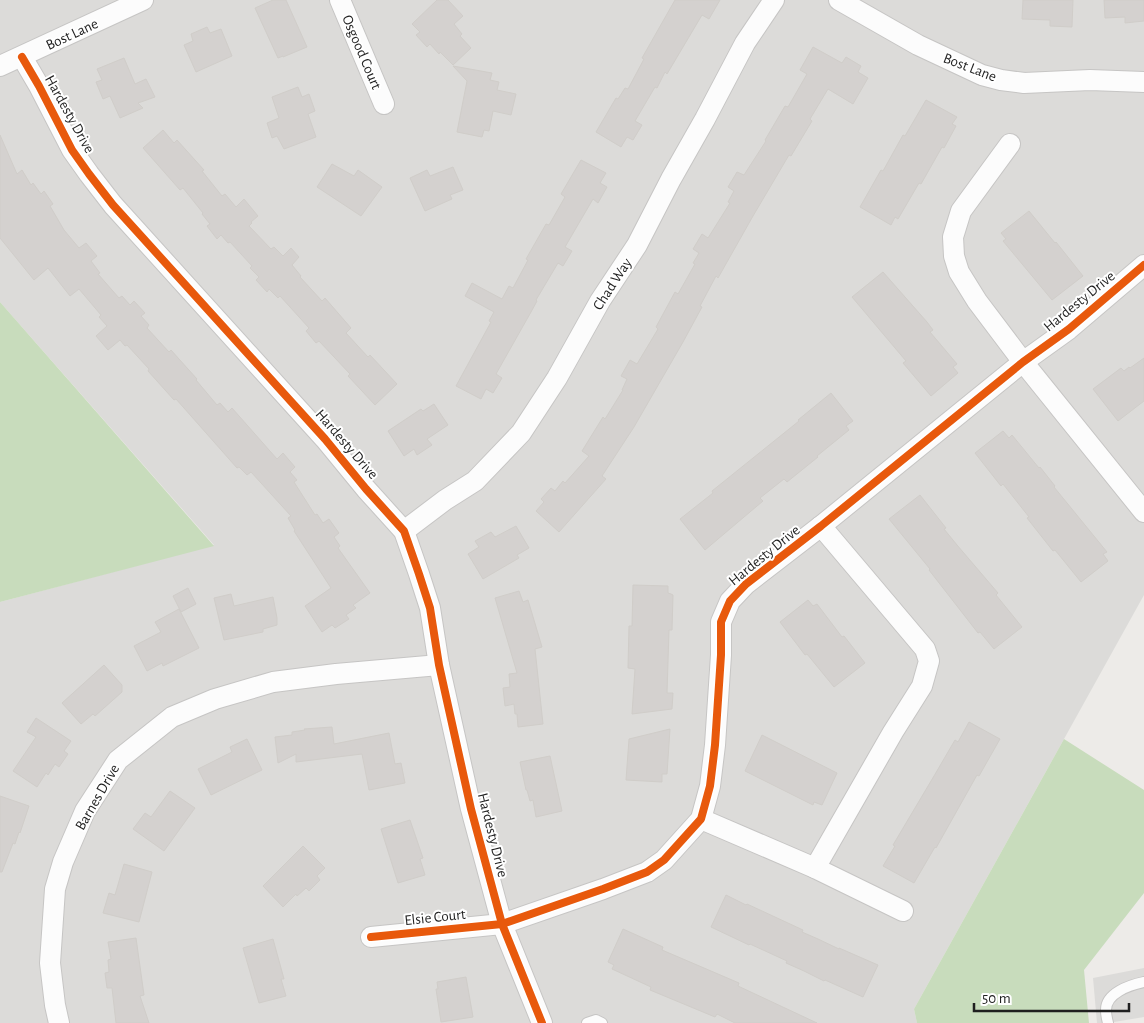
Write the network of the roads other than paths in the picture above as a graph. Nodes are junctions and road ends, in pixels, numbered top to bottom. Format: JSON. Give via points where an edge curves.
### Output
{"nodes":[{"id":1,"x":143,"y":0,"type":"edge"},
{"id":2,"x":340,"y":0,"type":"edge"},
{"id":3,"x":774,"y":0,"type":"edge"},
{"id":4,"x":839,"y":0,"type":"edge"},
{"id":5,"x":22,"y":57,"type":"junction"},
{"id":6,"x":0,"y":66,"type":"edge"},
{"id":7,"x":1144,"y":82,"type":"edge"},
{"id":8,"x":384,"y":104,"type":"dead end"},
{"id":9,"x":1010,"y":144,"type":"dead end"},
{"id":10,"x":1144,"y":265,"type":"edge"},
{"id":11,"x":1023,"y":362,"type":"junction"},
{"id":12,"x":1144,"y":512,"type":"edge"},
{"id":13,"x":821,"y":526,"type":"junction"},
{"id":14,"x":404,"y":531,"type":"junction"},
{"id":15,"x":439,"y":665,"type":"junction"},
{"id":16,"x":701,"y":819,"type":"junction"},
{"id":17,"x":815,"y":868,"type":"junction"},
{"id":18,"x":903,"y":911,"type":"dead end"},
{"id":19,"x":502,"y":924,"type":"junction"},
{"id":20,"x":371,"y":937,"type":"dead end"},
{"id":21,"x":1144,"y":982,"type":"edge"},
{"id":22,"x":59,"y":1023,"type":"edge"},
{"id":23,"x":542,"y":1023,"type":"edge"},
{"id":24,"x":587,"y":1023,"type":"edge"},
{"id":25,"x":602,"y":1023,"type":"edge"},
{"id":26,"x":1108,"y":1023,"type":"edge"}],
"edges":[{"from":1,"to":5,"type":"street","name":"Bost Lane"},
{"from":2,"to":8,"type":"street","name":"Osgood Court"},
{"from":3,"to":14,"type":"street","name":"Chad Way","via":[[745,44],[637,245],[521,433],[475,481]]},
{"from":4,"to":7,"type":"street","name":"Bost Lane","via":[[918,45],[1000,80]]},
{"from":5,"to":6,"type":"street","name":"Bost Lane"},
{"from":5,"to":14,"type":"street","name":"Hardesty Drive","via":[[72,150],[107,197]]},
{"from":9,"to":11,"type":"street","via":[[961,211],[953,237],[954,256],[959,272],[977,301]]},
{"from":10,"to":11,"type":"street","name":"Hardesty Drive","via":[[1069,329]]},
{"from":11,"to":12,"type":"street"},
{"from":11,"to":13,"type":"street","name":"Hardesty Drive"},
{"from":13,"to":16,"type":"street","name":"Hardesty Drive","via":[[746,584],[730,601],[721,622],[715,745],[710,786]]},
{"from":13,"to":17,"type":"street","via":[[925,649],[929,661],[922,686]]},
{"from":14,"to":15,"type":"street","name":"Hardesty Drive","via":[[430,608]]},
{"from":15,"to":19,"type":"street","name":"Hardesty Drive","via":[[471,809]]},
{"from":15,"to":22,"type":"street","name":"Barnes Drive","via":[[274,682],[215,699],[172,717],[118,760],[86,811],[63,862],[55,889],[50,964]]},
{"from":16,"to":17,"type":"street"},
{"from":16,"to":19,"type":"street","name":"Hardesty Drive","via":[[664,860],[648,872]]},
{"from":17,"to":18,"type":"street"},
{"from":19,"to":20,"type":"street","name":"Elsie Court"},
{"from":19,"to":23,"type":"street","name":"Hardesty Drive"},
{"from":21,"to":26,"type":"lane","via":[[1130,985],[1112,996],[1105,1009]]},
{"from":24,"to":25,"type":"lane","via":[[596,1020]]}]}
